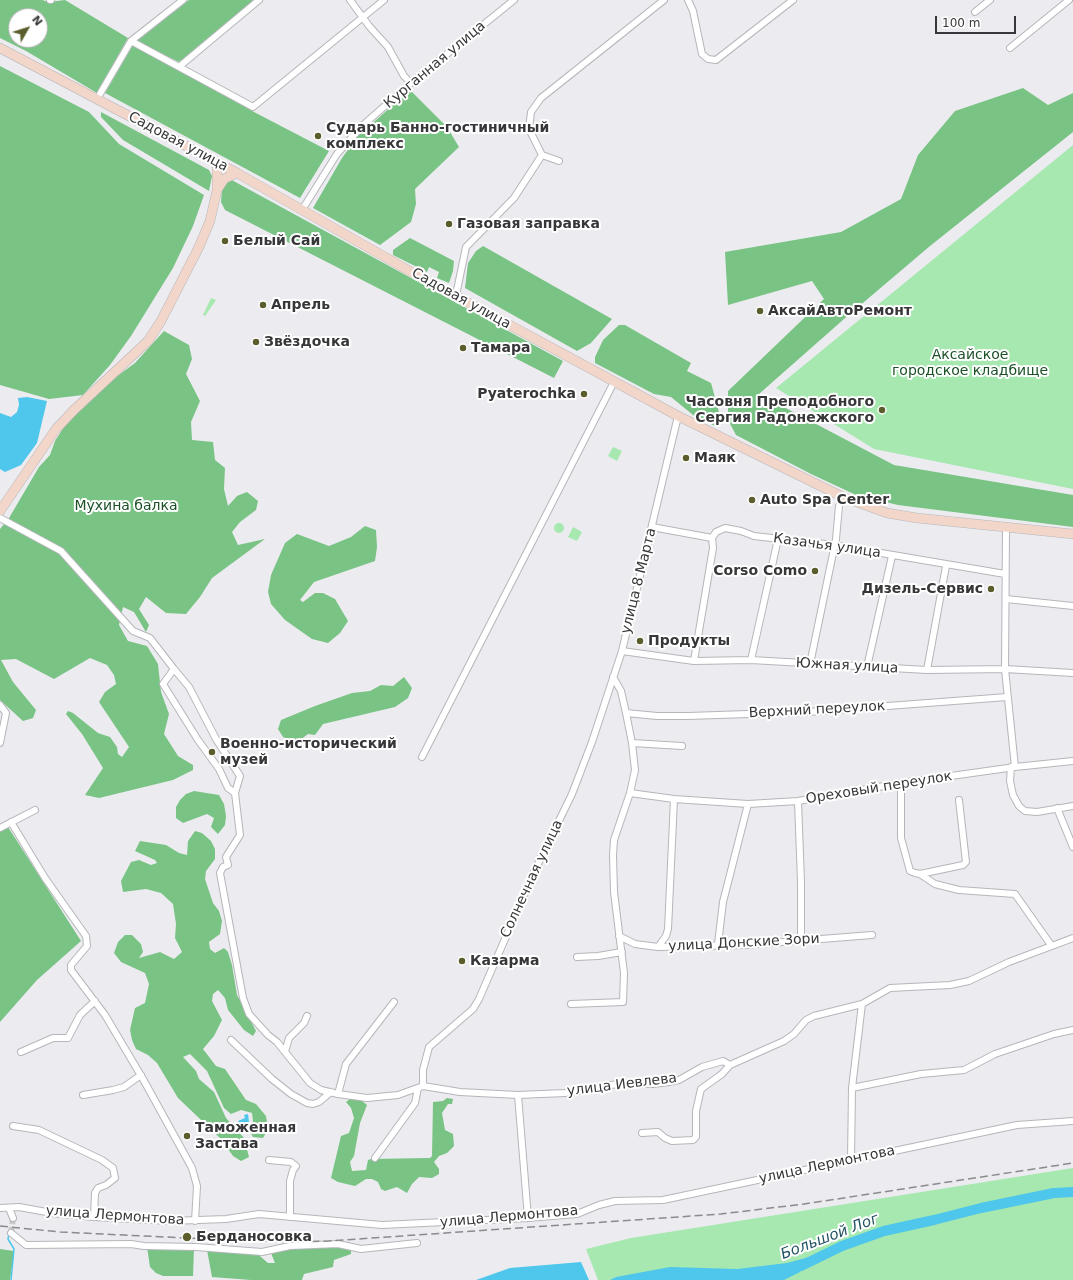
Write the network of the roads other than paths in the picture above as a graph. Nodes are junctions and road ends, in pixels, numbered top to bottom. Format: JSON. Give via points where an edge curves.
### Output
{"nodes":[{"id":1,"x":183,"y":0,"type":"edge"},
{"id":2,"x":259,"y":0,"type":"edge"},
{"id":3,"x":350,"y":0,"type":"edge"},
{"id":4,"x":384,"y":0,"type":"edge"},
{"id":5,"x":514,"y":0,"type":"edge"},
{"id":6,"x":664,"y":0,"type":"edge"},
{"id":7,"x":688,"y":0,"type":"edge"},
{"id":8,"x":794,"y":0,"type":"edge"},
{"id":9,"x":990,"y":0,"type":"edge"},
{"id":10,"x":1069,"y":0,"type":"edge"},
{"id":11,"x":975,"y":12,"type":"dead end"},
{"id":12,"x":364,"y":17,"type":"junction"},
{"id":13,"x":131,"y":41,"type":"junction"},
{"id":14,"x":0,"y":48,"type":"edge"},
{"id":15,"x":1010,"y":48,"type":"dead end"},
{"id":16,"x":180,"y":66,"type":"junction"},
{"id":17,"x":411,"y":83,"type":"junction"},
{"id":18,"x":97,"y":99,"type":"junction"},
{"id":19,"x":542,"y":155,"type":"junction"},
{"id":20,"x":559,"y":161,"type":"dead end"},
{"id":21,"x":217,"y":162,"type":"junction"},
{"id":22,"x":237,"y":173,"type":"junction"},
{"id":23,"x":217,"y":190,"type":"junction"},
{"id":24,"x":302,"y":210,"type":"junction"},
{"id":25,"x":456,"y":295,"type":"junction"},
{"id":26,"x":614,"y":382,"type":"junction"},
{"id":27,"x":678,"y":416,"type":"junction"},
{"id":28,"x":843,"y":497,"type":"junction"},
{"id":29,"x":0,"y":511,"type":"edge"},
{"id":30,"x":0,"y":518,"type":"edge"},
{"id":31,"x":652,"y":527,"type":"junction"},
{"id":32,"x":1006,"y":529,"type":"junction"},
{"id":33,"x":1073,"y":534,"type":"edge"},
{"id":34,"x":712,"y":538,"type":"junction"},
{"id":35,"x":778,"y":539,"type":"junction"},
{"id":36,"x":834,"y":545,"type":"junction"},
{"id":37,"x":892,"y":556,"type":"junction"},
{"id":38,"x":946,"y":566,"type":"junction"},
{"id":39,"x":1005,"y":574,"type":"junction"},
{"id":40,"x":1006,"y":599,"type":"junction"},
{"id":41,"x":1073,"y":606,"type":"edge"},
{"id":42,"x":622,"y":651,"type":"junction"},
{"id":43,"x":751,"y":660,"type":"junction"},
{"id":44,"x":694,"y":661,"type":"junction"},
{"id":45,"x":810,"y":664,"type":"junction"},
{"id":46,"x":867,"y":667,"type":"junction"},
{"id":47,"x":174,"y":669,"type":"junction"},
{"id":48,"x":1005,"y":669,"type":"junction"},
{"id":49,"x":927,"y":670,"type":"junction"},
{"id":50,"x":1073,"y":673,"type":"edge"},
{"id":51,"x":613,"y":677,"type":"junction"},
{"id":52,"x":1007,"y":698,"type":"junction"},
{"id":53,"x":0,"y":705,"type":"edge"},
{"id":54,"x":626,"y":713,"type":"junction"},
{"id":55,"x":0,"y":743,"type":"edge"},
{"id":56,"x":632,"y":743,"type":"junction"},
{"id":57,"x":682,"y":746,"type":"dead end"},
{"id":58,"x":422,"y":757,"type":"dead end"},
{"id":59,"x":1073,"y":761,"type":"edge"},
{"id":60,"x":1013,"y":767,"type":"junction"},
{"id":61,"x":901,"y":783,"type":"junction"},
{"id":62,"x":235,"y":793,"type":"junction"},
{"id":63,"x":630,"y":793,"type":"junction"},
{"id":64,"x":674,"y":799,"type":"junction"},
{"id":65,"x":959,"y":800,"type":"dead end"},
{"id":66,"x":798,"y":802,"type":"junction"},
{"id":67,"x":748,"y":804,"type":"junction"},
{"id":68,"x":1073,"y":806,"type":"edge"},
{"id":69,"x":1057,"y":808,"type":"junction"},
{"id":70,"x":35,"y":810,"type":"dead end"},
{"id":71,"x":11,"y":822,"type":"junction"},
{"id":72,"x":0,"y":828,"type":"edge"},
{"id":73,"x":1073,"y":847,"type":"edge"},
{"id":74,"x":920,"y":874,"type":"junction"},
{"id":75,"x":872,"y":935,"type":"dead end"},
{"id":76,"x":619,"y":936,"type":"junction"},
{"id":77,"x":1073,"y":938,"type":"edge"},
{"id":78,"x":801,"y":940,"type":"junction"},
{"id":79,"x":718,"y":944,"type":"junction"},
{"id":80,"x":1051,"y":945,"type":"junction"},
{"id":81,"x":658,"y":947,"type":"junction"},
{"id":82,"x":622,"y":952,"type":"junction"},
{"id":83,"x":577,"y":957,"type":"dead end"},
{"id":84,"x":95,"y":1001,"type":"junction"},
{"id":85,"x":394,"y":1002,"type":"dead end"},
{"id":86,"x":571,"y":1004,"type":"dead end"},
{"id":87,"x":862,"y":1004,"type":"junction"},
{"id":88,"x":307,"y":1016,"type":"dead end"},
{"id":89,"x":1073,"y":1030,"type":"edge"},
{"id":90,"x":231,"y":1040,"type":"dead end"},
{"id":91,"x":21,"y":1052,"type":"dead end"},
{"id":92,"x":285,"y":1052,"type":"junction"},
{"id":93,"x":730,"y":1065,"type":"junction"},
{"id":94,"x":141,"y":1075,"type":"junction"},
{"id":95,"x":420,"y":1087,"type":"junction"},
{"id":96,"x":852,"y":1088,"type":"junction"},
{"id":97,"x":331,"y":1092,"type":"junction"},
{"id":98,"x":338,"y":1094,"type":"junction"},
{"id":99,"x":82,"y":1095,"type":"dead end"},
{"id":100,"x":518,"y":1095,"type":"junction"},
{"id":101,"x":1073,"y":1121,"type":"edge"},
{"id":102,"x":14,"y":1126,"type":"dead end"},
{"id":103,"x":642,"y":1133,"type":"dead end"},
{"id":104,"x":375,"y":1158,"type":"dead end"},
{"id":105,"x":269,"y":1160,"type":"dead end"},
{"id":106,"x":851,"y":1160,"type":"junction"},
{"id":107,"x":0,"y":1208,"type":"edge"},
{"id":108,"x":9,"y":1208,"type":"junction"},
{"id":109,"x":290,"y":1217,"type":"junction"},
{"id":110,"x":13,"y":1218,"type":"tunnel mouth"},
{"id":111,"x":94,"y":1218,"type":"junction"},
{"id":112,"x":528,"y":1218,"type":"junction"},
{"id":113,"x":195,"y":1221,"type":"junction"},
{"id":114,"x":11,"y":1233,"type":"dead end"},
{"id":115,"x":417,"y":1243,"type":"dead end"}],
"edges":[{"from":1,"to":13,"type":"street"},
{"from":2,"to":16,"type":"street"},
{"from":3,"to":12,"type":"street"},
{"from":4,"to":12,"type":"street"},
{"from":5,"to":17,"type":"street","name":"Курганная улица"},
{"from":6,"to":19,"type":"street","via":[[541,98],[530,112],[529,129]]},
{"from":7,"to":8,"type":"street","via":[[693,11],[702,54],[708,59],[716,60]]},
{"from":9,"to":11,"type":"street"},
{"from":10,"to":15,"type":"street"},
{"from":12,"to":16,"type":"street","via":[[253,107]]},
{"from":12,"to":17,"type":"street"},
{"from":13,"to":16,"type":"street"},
{"from":13,"to":18,"type":"street"},
{"from":14,"to":18,"type":"main road","name":"Садовая улица"},
{"from":17,"to":24,"type":"street","name":"Курганная улица","via":[[362,126],[337,154]]},
{"from":18,"to":21,"type":"main road","name":"Садовая улица"},
{"from":19,"to":20,"type":"street"},
{"from":19,"to":25,"type":"street","via":[[514,198],[466,247]]},
{"from":21,"to":22,"type":"main road","name":"Садовая улица"},
{"from":21,"to":23,"type":"main road"},
{"from":22,"to":23,"type":"main road","via":[[224,179]]},
{"from":22,"to":24,"type":"main road","name":"Садовая улица"},
{"from":23,"to":29,"type":"main road","via":[[210,221],[200,247],[148,341],[56,429]]},
{"from":24,"to":25,"type":"main road","name":"Садовая улица"},
{"from":25,"to":26,"type":"main road","name":"Садовая улица"},
{"from":26,"to":27,"type":"main road","name":"Садовая улица"},
{"from":26,"to":58,"type":"street"},
{"from":27,"to":28,"type":"main road","name":"Садовая улица"},
{"from":27,"to":31,"type":"street","name":"улица 8 Марта"},
{"from":28,"to":32,"type":"main road","name":"Садовая улица","via":[[887,513]]},
{"from":28,"to":36,"type":"street"},
{"from":30,"to":47,"type":"street","via":[[61,551],[133,631],[150,638]]},
{"from":31,"to":34,"type":"street"},
{"from":31,"to":42,"type":"street","name":"улица 8 Марта"},
{"from":32,"to":33,"type":"main road"},
{"from":32,"to":39,"type":"street"},
{"from":34,"to":35,"type":"street","name":"Казачья улица","via":[[716,532],[725,528]]},
{"from":34,"to":44,"type":"street","via":[[713,548]]},
{"from":35,"to":36,"type":"street","name":"Казачья улица"},
{"from":35,"to":43,"type":"street"},
{"from":36,"to":37,"type":"street","name":"Казачья улица"},
{"from":36,"to":45,"type":"street"},
{"from":37,"to":38,"type":"street","name":"Казачья улица"},
{"from":37,"to":46,"type":"street"},
{"from":38,"to":39,"type":"street","name":"Казачья улица"},
{"from":38,"to":49,"type":"street"},
{"from":39,"to":40,"type":"street"},
{"from":40,"to":41,"type":"street"},
{"from":40,"to":48,"type":"street"},
{"from":42,"to":44,"type":"street","name":"Южная улица"},
{"from":42,"to":51,"type":"street","name":"улица 8 Марта"},
{"from":43,"to":44,"type":"street","name":"Южная улица"},
{"from":43,"to":45,"type":"street","name":"Южная улица"},
{"from":45,"to":46,"type":"street","name":"Южная улица"},
{"from":46,"to":49,"type":"street","name":"Южная улица"},
{"from":47,"to":62,"type":"street","via":[[189,687],[216,739],[240,776]]},
{"from":47,"to":62,"type":"street","via":[[163,684],[219,769],[228,788]]},
{"from":48,"to":49,"type":"street","name":"Южная улица"},
{"from":48,"to":50,"type":"street","name":"Южная улица"},
{"from":48,"to":52,"type":"street"},
{"from":51,"to":54,"type":"street","via":[[621,692]]},
{"from":51,"to":95,"type":"street","name":"Солнечная улица","via":[[572,794],[534,872],[479,999],[473,1009],[429,1047]]},
{"from":52,"to":54,"type":"street","name":"Верхний переулок","via":[[808,712],[688,716]]},
{"from":52,"to":60,"type":"street"},
{"from":53,"to":55,"type":"street","via":[[6,713]]},
{"from":54,"to":56,"type":"street"},
{"from":56,"to":57,"type":"street"},
{"from":56,"to":63,"type":"street","via":[[635,770]]},
{"from":59,"to":60,"type":"street","name":"Ореховый переулок"},
{"from":60,"to":61,"type":"street","name":"Ореховый переулок"},
{"from":60,"to":69,"type":"street","via":[[1010,781],[1019,806],[1025,811]]},
{"from":61,"to":66,"type":"street","name":"Ореховый переулок"},
{"from":61,"to":74,"type":"street","via":[[901,838],[910,870]]},
{"from":62,"to":92,"type":"street","name":"улица Иевлева","via":[[240,835],[226,856],[228,865],[223,867],[220,873],[243,998],[249,1014]]},
{"from":63,"to":64,"type":"street","name":"Ореховый переулок"},
{"from":63,"to":76,"type":"street","via":[[614,840],[614,892]]},
{"from":64,"to":67,"type":"street","name":"Ореховый переулок"},
{"from":64,"to":81,"type":"street","via":[[668,929]]},
{"from":65,"to":74,"type":"street","via":[[966,862],[963,865]]},
{"from":66,"to":67,"type":"street","name":"Ореховый переулок"},
{"from":66,"to":78,"type":"street"},
{"from":67,"to":79,"type":"street","via":[[722,902]]},
{"from":68,"to":69,"type":"street"},
{"from":69,"to":73,"type":"street"},
{"from":70,"to":71,"type":"street"},
{"from":71,"to":72,"type":"street"},
{"from":71,"to":84,"type":"street","via":[[86,936],[86,946],[71,965],[71,970]]},
{"from":74,"to":80,"type":"street","via":[[935,884],[959,890],[1015,894]]},
{"from":75,"to":78,"type":"street","name":"улица Донские Зори"},
{"from":76,"to":81,"type":"street","name":"улица Донские Зори","via":[[635,944]]},
{"from":76,"to":82,"type":"street"},
{"from":77,"to":80,"type":"street","name":"улица Иевлева"},
{"from":78,"to":79,"type":"street","name":"улица Донские Зори","via":[[744,945]]},
{"from":79,"to":81,"type":"street","name":"улица Донские Зори"},
{"from":80,"to":87,"type":"street","name":"улица Иевлева","via":[[969,981],[950,985],[890,988]]},
{"from":82,"to":83,"type":"street"},
{"from":82,"to":86,"type":"street","via":[[623,1002]]},
{"from":84,"to":91,"type":"street","via":[[80,1015],[68,1038],[53,1038]]},
{"from":84,"to":94,"type":"street"},
{"from":85,"to":98,"type":"street","via":[[346,1064]]},
{"from":87,"to":93,"type":"street","name":"улица Иевлева","via":[[814,1016],[806,1020],[784,1041]]},
{"from":87,"to":96,"type":"street"},
{"from":88,"to":92,"type":"street","via":[[304,1023],[289,1038]]},
{"from":89,"to":96,"type":"street","via":[[995,1054],[964,1070],[922,1074]]},
{"from":90,"to":97,"type":"street","via":[[272,1079],[307,1103],[319,1102]]},
{"from":92,"to":97,"type":"street","name":"улица Иевлева","via":[[310,1083],[321,1090]]},
{"from":93,"to":100,"type":"street","name":"улица Иевлева","via":[[723,1061],[702,1067],[679,1080],[669,1082],[623,1083],[565,1093]]},
{"from":93,"to":103,"type":"street","via":[[701,1089],[696,1111],[696,1137],[693,1140],[672,1141],[658,1132]]},
{"from":94,"to":99,"type":"street","via":[[124,1087]]},
{"from":94,"to":113,"type":"street","via":[[195,1176]]},
{"from":95,"to":98,"type":"street","name":"улица Иевлева","via":[[398,1095],[368,1098]]},
{"from":95,"to":100,"type":"street","name":"улица Иевлева"},
{"from":95,"to":104,"type":"street","name":"Солнечная улица","via":[[415,1103]]},
{"from":96,"to":106,"type":"street"},
{"from":97,"to":98,"type":"street","name":"улица Иевлева"},
{"from":100,"to":112,"type":"street"},
{"from":101,"to":106,"type":"street","name":"улица Лермонтова","via":[[1017,1125]]},
{"from":102,"to":111,"type":"street","via":[[39,1130],[102,1160],[113,1168],[115,1178],[98,1188],[95,1193]]},
{"from":105,"to":109,"type":"street","via":[[291,1162],[296,1166],[290,1181]]},
{"from":106,"to":112,"type":"street","name":"улица Лермонтова","via":[[663,1200],[615,1202],[577,1214]]},
{"from":107,"to":108,"type":"street","name":"улица Лермонтова"},
{"from":108,"to":110,"type":"street"},
{"from":108,"to":111,"type":"street","name":"улица Лермонтова","via":[[19,1207]]},
{"from":109,"to":112,"type":"street","name":"улица Лермонтова","via":[[382,1226]]},
{"from":109,"to":113,"type":"street","name":"улица Лермонтова","via":[[259,1214]]},
{"from":111,"to":113,"type":"street","name":"улица Лермонтова"},
{"from":114,"to":115,"type":"street","name":"улица Лермонтова","via":[[26,1245],[131,1244],[262,1252],[290,1246],[338,1244],[361,1249]]}]}
